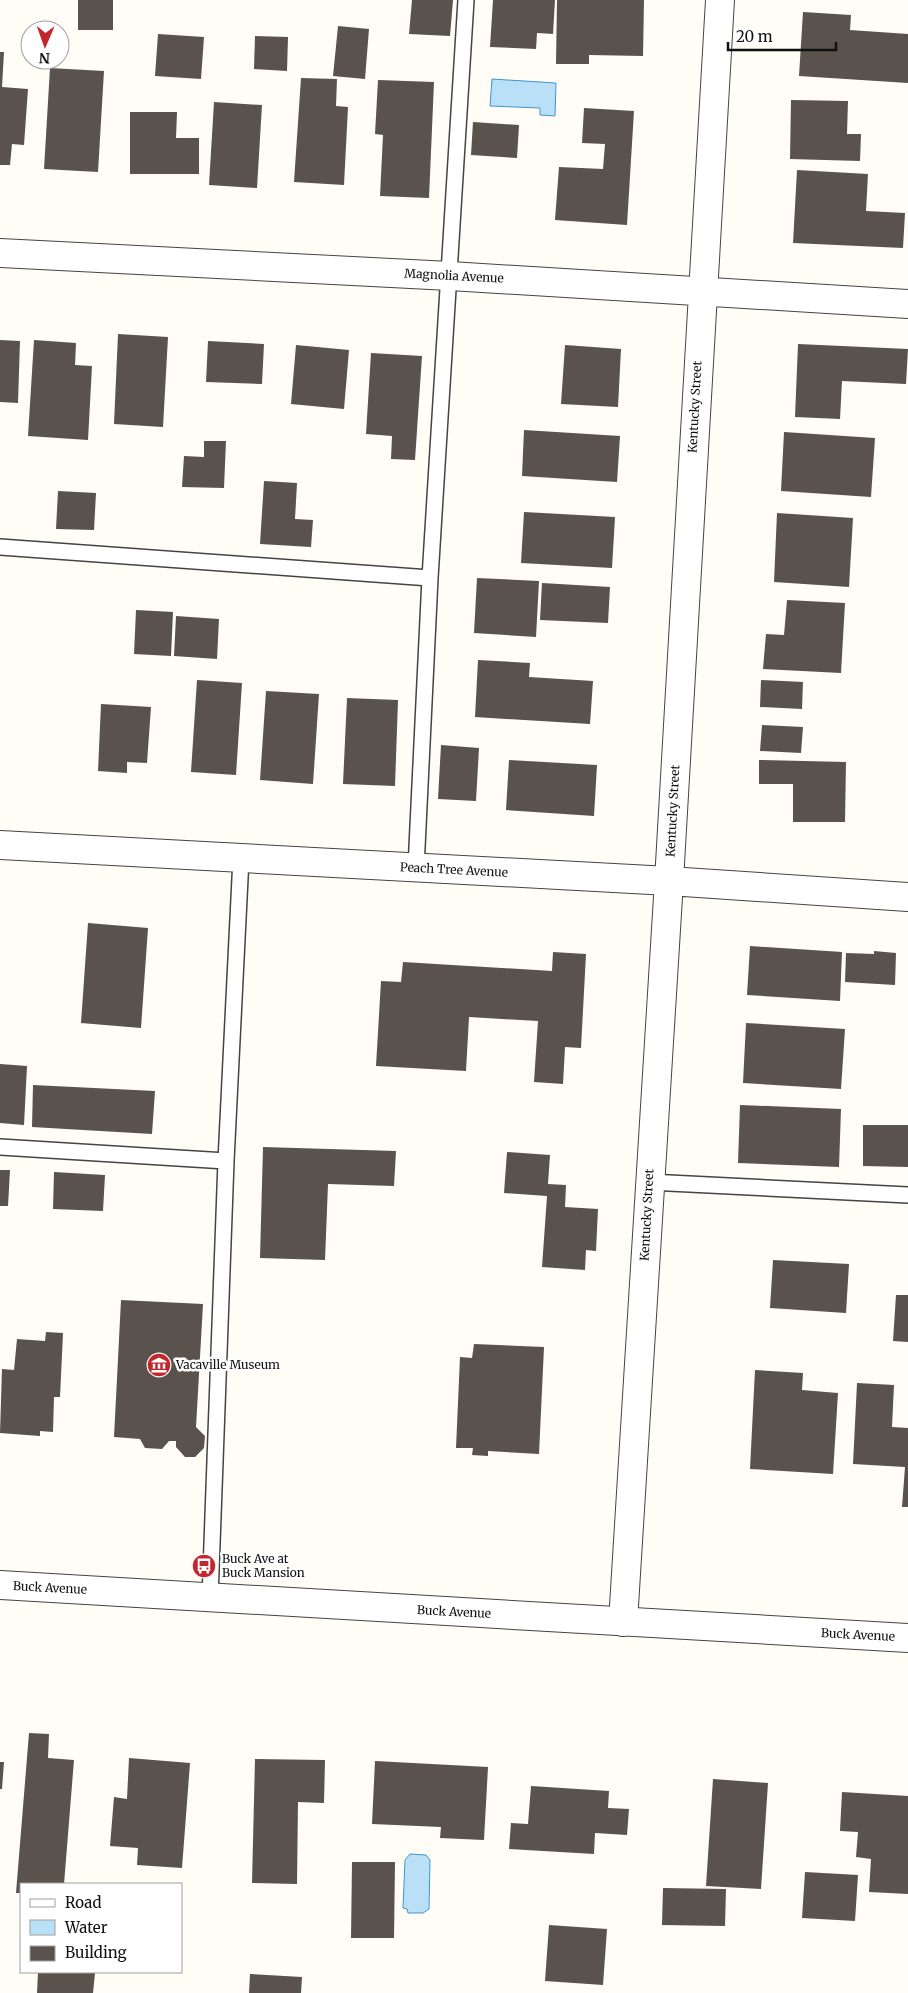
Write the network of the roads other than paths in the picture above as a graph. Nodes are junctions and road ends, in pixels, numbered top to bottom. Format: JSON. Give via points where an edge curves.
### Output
{"nodes":[{"id":1,"x":466,"y":0,"type":"edge"},
{"id":2,"x":720,"y":0,"type":"edge"},
{"id":3,"x":0,"y":253,"type":"edge"},
{"id":4,"x":450,"y":276,"type":"junction"},
{"id":5,"x":701,"y":293,"type":"junction"},
{"id":6,"x":908,"y":304,"type":"edge"},
{"id":7,"x":0,"y":547,"type":"edge"},
{"id":8,"x":430,"y":578,"type":"junction"},
{"id":9,"x":0,"y":845,"type":"edge"},
{"id":10,"x":241,"y":858,"type":"junction"},
{"id":11,"x":416,"y":868,"type":"junction"},
{"id":12,"x":669,"y":881,"type":"junction"},
{"id":13,"x":908,"y":897,"type":"edge"},
{"id":14,"x":0,"y":1146,"type":"edge"},
{"id":15,"x":226,"y":1161,"type":"junction"},
{"id":16,"x":649,"y":1182,"type":"junction"},
{"id":17,"x":908,"y":1195,"type":"edge"},
{"id":18,"x":0,"y":1586,"type":"edge"},
{"id":19,"x":210,"y":1598,"type":"junction"},
{"id":20,"x":622,"y":1622,"type":"junction"},
{"id":21,"x":908,"y":1638,"type":"edge"}],
"edges":[{"from":1,"to":4,"type":"lane"},
{"from":2,"to":5,"type":"street","name":"Kentucky Street"},
{"from":3,"to":4,"type":"street","name":"Magnolia Avenue"},
{"from":4,"to":5,"type":"street","name":"Magnolia Avenue"},
{"from":4,"to":8,"type":"lane"},
{"from":5,"to":6,"type":"street","name":"Magnolia Avenue"},
{"from":5,"to":12,"type":"street","name":"Kentucky Street"},
{"from":7,"to":8,"type":"lane"},
{"from":8,"to":11,"type":"lane"},
{"from":9,"to":10,"type":"street","name":"Peach Tree Avenue"},
{"from":10,"to":11,"type":"street","name":"Peach Tree Avenue"},
{"from":10,"to":15,"type":"lane"},
{"from":11,"to":12,"type":"street","name":"Peach Tree Avenue"},
{"from":12,"to":13,"type":"street","name":"Peach Tree Avenue"},
{"from":12,"to":16,"type":"street","name":"Kentucky Street"},
{"from":14,"to":15,"type":"lane"},
{"from":15,"to":19,"type":"lane"},
{"from":16,"to":17,"type":"lane"},
{"from":16,"to":20,"type":"street","name":"Kentucky Street"},
{"from":18,"to":19,"type":"street","name":"Buck Avenue"},
{"from":19,"to":20,"type":"street","name":"Buck Avenue"},
{"from":20,"to":21,"type":"street","name":"Buck Avenue"}]}
